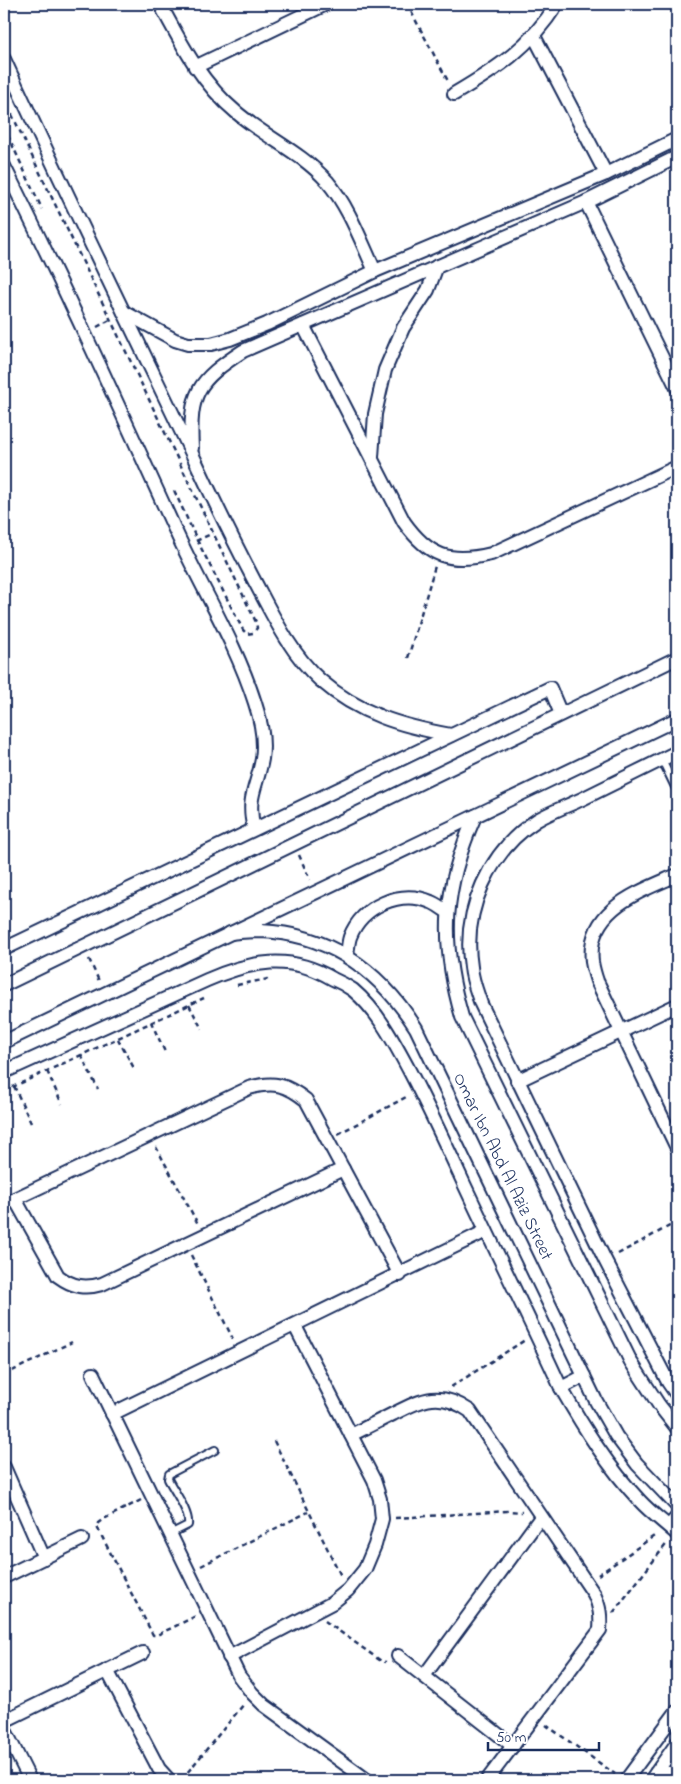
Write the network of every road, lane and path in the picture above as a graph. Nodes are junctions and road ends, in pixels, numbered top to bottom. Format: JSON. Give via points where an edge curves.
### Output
{"nodes":[{"id":1,"x":160,"y":4,"type":"edge"},
{"id":2,"x":326,"y":4,"type":"edge"},
{"id":3,"x":407,"y":4,"type":"edge"},
{"id":4,"x":557,"y":4,"type":"edge"},
{"id":5,"x":309,"y":7,"type":"edge"},
{"id":6,"x":534,"y":36,"type":"junction"},
{"id":7,"x":4,"y":60,"type":"edge"},
{"id":8,"x":195,"y":67,"type":"junction"},
{"id":9,"x":454,"y":94,"type":"joint"},
{"id":10,"x":4,"y":98,"type":"edge"},
{"id":11,"x":4,"y":127,"type":"edge"},
{"id":12,"x":677,"y":138,"type":"edge"},
{"id":13,"x":677,"y":157,"type":"edge"},
{"id":14,"x":4,"y":166,"type":"edge"},
{"id":15,"x":606,"y":174,"type":"junction"},
{"id":16,"x":586,"y":202,"type":"junction"},
{"id":17,"x":44,"y":214,"type":"dead end"},
{"id":18,"x":437,"y":266,"type":"junction"},
{"id":19,"x":376,"y":272,"type":"junction"},
{"id":20,"x":124,"y":312,"type":"junction"},
{"id":21,"x":110,"y":320,"type":"junction"},
{"id":22,"x":303,"y":325,"type":"junction"},
{"id":23,"x":97,"y":326,"type":"junction"},
{"id":24,"x":84,"y":333,"type":"junction"},
{"id":25,"x":101,"y":335,"type":"dead end"},
{"id":26,"x":677,"y":388,"type":"edge"},
{"id":27,"x":193,"y":456,"type":"junction"},
{"id":28,"x":372,"y":459,"type":"junction"},
{"id":29,"x":677,"y":467,"type":"edge"},
{"id":30,"x":172,"y":487,"type":"dead end"},
{"id":31,"x":226,"y":526,"type":"junction"},
{"id":32,"x":212,"y":533,"type":"junction"},
{"id":33,"x":197,"y":540,"type":"junction"},
{"id":34,"x":183,"y":547,"type":"junction"},
{"id":35,"x":438,"y":554,"type":"junction"},
{"id":36,"x":408,"y":658,"type":"dead end"},
{"id":37,"x":677,"y":658,"type":"edge"},
{"id":38,"x":561,"y":714,"type":"junction"},
{"id":39,"x":677,"y":719,"type":"edge"},
{"id":40,"x":451,"y":735,"type":"junction"},
{"id":41,"x":677,"y":752,"type":"edge"},
{"id":42,"x":662,"y":760,"type":"junction"},
{"id":43,"x":675,"y":787,"type":"dead end"},
{"id":44,"x":475,"y":816,"type":"junction"},
{"id":45,"x":254,"y":829,"type":"junction"},
{"id":46,"x":294,"y":845,"type":"junction"},
{"id":47,"x":677,"y":874,"type":"edge"},
{"id":48,"x":316,"y":893,"type":"junction"},
{"id":49,"x":448,"y":912,"type":"junction"},
{"id":50,"x":230,"y":933,"type":"junction"},
{"id":51,"x":83,"y":946,"type":"junction"},
{"id":52,"x":4,"y":949,"type":"edge"},
{"id":53,"x":347,"y":956,"type":"junction"},
{"id":54,"x":268,"y":979,"type":"dead end"},
{"id":55,"x":4,"y":984,"type":"edge"},
{"id":56,"x":229,"y":987,"type":"dead end"},
{"id":57,"x":105,"y":993,"type":"junction"},
{"id":58,"x":211,"y":995,"type":"dead end"},
{"id":59,"x":189,"y":1005,"type":"junction"},
{"id":60,"x":677,"y":1005,"type":"edge"},
{"id":61,"x":151,"y":1022,"type":"junction"},
{"id":62,"x":202,"y":1029,"type":"dead end"},
{"id":63,"x":622,"y":1031,"type":"junction"},
{"id":64,"x":118,"y":1038,"type":"junction"},
{"id":65,"x":4,"y":1042,"type":"edge"},
{"id":66,"x":166,"y":1054,"type":"dead end"},
{"id":67,"x":81,"y":1055,"type":"junction"},
{"id":68,"x":135,"y":1070,"type":"dead end"},
{"id":69,"x":47,"y":1071,"type":"junction"},
{"id":70,"x":4,"y":1072,"type":"edge"},
{"id":71,"x":517,"y":1081,"type":"junction"},
{"id":72,"x":14,"y":1086,"type":"junction"},
{"id":73,"x":444,"y":1088,"type":"junction"},
{"id":74,"x":98,"y":1089,"type":"dead end"},
{"id":75,"x":4,"y":1091,"type":"edge"},
{"id":76,"x":422,"y":1094,"type":"junction"},
{"id":77,"x":62,"y":1104,"type":"dead end"},
{"id":78,"x":31,"y":1123,"type":"dead end"},
{"id":79,"x":150,"y":1135,"type":"junction"},
{"id":80,"x":328,"y":1139,"type":"junction"},
{"id":81,"x":677,"y":1148,"type":"edge"},
{"id":82,"x":343,"y":1169,"type":"junction"},
{"id":83,"x":9,"y":1201,"type":"edge"},
{"id":84,"x":576,"y":1201,"type":"junction"},
{"id":85,"x":557,"y":1210,"type":"junction"},
{"id":86,"x":677,"y":1222,"type":"edge"},
{"id":87,"x":486,"y":1231,"type":"junction"},
{"id":88,"x":205,"y":1236,"type":"junction"},
{"id":89,"x":186,"y":1244,"type":"junction"},
{"id":90,"x":605,"y":1260,"type":"junction"},
{"id":91,"x":400,"y":1275,"type":"junction"},
{"id":92,"x":295,"y":1326,"type":"junction"},
{"id":93,"x":536,"y":1333,"type":"junction"},
{"id":94,"x":72,"y":1342,"type":"dead end"},
{"id":95,"x":240,"y":1352,"type":"junction"},
{"id":96,"x":93,"y":1374,"type":"dead end"},
{"id":97,"x":4,"y":1375,"type":"edge"},
{"id":98,"x":584,"y":1376,"type":"junction"},
{"id":99,"x":561,"y":1388,"type":"junction"},
{"id":100,"x":677,"y":1395,"type":"edge"},
{"id":101,"x":433,"y":1398,"type":"junction"},
{"id":102,"x":112,"y":1414,"type":"junction"},
{"id":103,"x":677,"y":1428,"type":"edge"},
{"id":104,"x":351,"y":1435,"type":"junction"},
{"id":105,"x":274,"y":1441,"type":"dead end"},
{"id":106,"x":215,"y":1450,"type":"dead end"},
{"id":107,"x":4,"y":1467,"type":"edge"},
{"id":108,"x":151,"y":1496,"type":"junction"},
{"id":109,"x":677,"y":1506,"type":"edge"},
{"id":110,"x":308,"y":1512,"type":"junction"},
{"id":111,"x":541,"y":1517,"type":"junction"},
{"id":112,"x":382,"y":1519,"type":"junction"},
{"id":113,"x":675,"y":1527,"type":"edge"},
{"id":114,"x":170,"y":1534,"type":"junction"},
{"id":115,"x":82,"y":1539,"type":"dead end"},
{"id":116,"x":44,"y":1558,"type":"junction"},
{"id":117,"x":188,"y":1573,"type":"junction"},
{"id":118,"x":4,"y":1577,"type":"edge"},
{"id":119,"x":586,"y":1583,"type":"junction"},
{"id":120,"x":348,"y":1590,"type":"junction"},
{"id":121,"x":207,"y":1611,"type":"junction"},
{"id":122,"x":314,"y":1612,"type":"junction"},
{"id":123,"x":600,"y":1630,"type":"junction"},
{"id":124,"x":143,"y":1652,"type":"dead end"},
{"id":125,"x":398,"y":1656,"type":"joint"},
{"id":126,"x":229,"y":1657,"type":"junction"},
{"id":127,"x":107,"y":1670,"type":"junction"},
{"id":128,"x":424,"y":1676,"type":"junction"},
{"id":129,"x":252,"y":1693,"type":"junction"},
{"id":130,"x":677,"y":1710,"type":"edge"},
{"id":131,"x":535,"y":1717,"type":"junction"},
{"id":132,"x":4,"y":1721,"type":"edge"},
{"id":133,"x":4,"y":1728,"type":"edge"},
{"id":134,"x":677,"y":1743,"type":"edge"},
{"id":135,"x":513,"y":1746,"type":"junction"},
{"id":136,"x":677,"y":1773,"type":"edge"},
{"id":137,"x":653,"y":1776,"type":"edge"},
{"id":138,"x":620,"y":1777,"type":"edge"},
{"id":139,"x":30,"y":1780,"type":"edge"},
{"id":140,"x":169,"y":1780,"type":"edge"},
{"id":141,"x":181,"y":1780,"type":"edge"},
{"id":142,"x":367,"y":1780,"type":"edge"},
{"id":143,"x":488,"y":1780,"type":"edge"}],
"edges":[{"from":1,"to":8,"type":"street"},
{"from":2,"to":5,"type":"street"},
{"from":3,"to":9,"type":"path"},
{"from":4,"to":6,"type":"street"},
{"from":5,"to":8,"type":"street"},
{"from":6,"to":9,"type":"street","via":[[505,62]]},
{"from":6,"to":15,"type":"street"},
{"from":7,"to":20,"type":"street"},
{"from":8,"to":19,"type":"street","via":[[235,112],[295,152],[327,181],[348,212]]},
{"from":10,"to":21,"type":"path"},
{"from":11,"to":17,"type":"path"},
{"from":12,"to":15,"type":"street"},
{"from":13,"to":16,"type":"street"},
{"from":14,"to":24,"type":"street"},
{"from":15,"to":19,"type":"street"},
{"from":16,"to":18,"type":"street"},
{"from":16,"to":26,"type":"street"},
{"from":18,"to":22,"type":"street"},
{"from":18,"to":28,"type":"street","via":[[428,290],[403,328],[386,370],[375,414]]},
{"from":19,"to":20,"type":"street","via":[[267,324],[211,344],[188,344],[175,340]]},
{"from":20,"to":21,"type":"path"},
{"from":20,"to":27,"type":"street"},
{"from":21,"to":23,"type":"path"},
{"from":21,"to":32,"type":"path"},
{"from":22,"to":27,"type":"street","via":[[243,351],[204,381],[194,399],[191,424]]},
{"from":22,"to":28,"type":"street"},
{"from":23,"to":24,"type":"path"},
{"from":23,"to":25,"type":"path"},
{"from":24,"to":34,"type":"street"},
{"from":27,"to":31,"type":"street"},
{"from":28,"to":35,"type":"street","via":[[415,538]]},
{"from":29,"to":35,"type":"street","via":[[491,554],[472,559]]},
{"from":30,"to":33,"type":"path"},
{"from":31,"to":32,"type":"path"},
{"from":31,"to":40,"type":"street","via":[[293,650],[320,679],[351,703],[386,720]]},
{"from":32,"to":33,"type":"path"},
{"from":32,"to":33,"type":"path","via":[[256,622],[253,633],[247,634],[243,630]]},
{"from":33,"to":34,"type":"path"},
{"from":34,"to":45,"type":"street","via":[[231,644],[255,703],[263,743],[262,760],[250,802]]},
{"from":35,"to":36,"type":"path"},
{"from":37,"to":38,"type":"street"},
{"from":38,"to":40,"type":"street","via":[[550,688]]},
{"from":38,"to":46,"type":"street"},
{"from":39,"to":44,"type":"street"},
{"from":40,"to":45,"type":"street"},
{"from":41,"to":42,"type":"street"},
{"from":42,"to":43,"type":"lane"},
{"from":42,"to":71,"type":"street","via":[[538,820],[514,839],[494,862],[480,889],[471,923],[470,966],[481,1004]]},
{"from":44,"to":48,"type":"street"},
{"from":44,"to":49,"type":"street","name":"Omar Ibn Abd Al Aziz Street","via":[[462,844]]},
{"from":45,"to":52,"type":"street"},
{"from":46,"to":48,"type":"path"},
{"from":46,"to":51,"type":"street"},
{"from":47,"to":63,"type":"street","via":[[613,907],[600,922],[593,941],[592,961],[597,981]]},
{"from":48,"to":50,"type":"street"},
{"from":49,"to":53,"type":"street","via":[[431,902],[412,897],[393,899],[375,907],[360,920],[350,937]]},
{"from":49,"to":85,"type":"street","name":"Omar Ibn Abd Al Aziz Street","via":[[448,961],[462,1017]]},
{"from":50,"to":53,"type":"street","name":"Omar Ibn Abd Al Aziz Street","via":[[260,931],[290,935],[320,943]]},
{"from":50,"to":57,"type":"street"},
{"from":51,"to":55,"type":"street"},
{"from":51,"to":57,"type":"path"},
{"from":53,"to":73,"type":"street","name":"Omar Ibn Abd Al Aziz Street","via":[[368,970],[402,1007],[416,1028]]},
{"from":54,"to":56,"type":"path"},
{"from":57,"to":65,"type":"street"},
{"from":58,"to":59,"type":"path"},
{"from":59,"to":61,"type":"path"},
{"from":59,"to":62,"type":"path"},
{"from":60,"to":63,"type":"street"},
{"from":61,"to":64,"type":"path"},
{"from":61,"to":66,"type":"path"},
{"from":63,"to":71,"type":"street"},
{"from":63,"to":81,"type":"street"},
{"from":64,"to":67,"type":"path"},
{"from":64,"to":68,"type":"path"},
{"from":67,"to":69,"type":"path"},
{"from":67,"to":74,"type":"path"},
{"from":69,"to":72,"type":"path"},
{"from":69,"to":77,"type":"path"},
{"from":70,"to":76,"type":"street","via":[[224,973],[252,964],[278,962],[299,964],[323,973],[352,990],[394,1040]]},
{"from":71,"to":84,"type":"street"},
{"from":72,"to":75,"type":"path"},
{"from":72,"to":78,"type":"path"},
{"from":73,"to":76,"type":"street"},
{"from":73,"to":98,"type":"street","name":"Omar Ibn Abd Al Aziz Street"},
{"from":76,"to":80,"type":"path"},
{"from":76,"to":87,"type":"street"},
{"from":79,"to":80,"type":"street","via":[[264,1084],[294,1090],[306,1100]]},
{"from":79,"to":83,"type":"street"},
{"from":79,"to":88,"type":"path"},
{"from":80,"to":82,"type":"street"},
{"from":82,"to":88,"type":"street"},
{"from":82,"to":91,"type":"street"},
{"from":83,"to":89,"type":"street","via":[[58,1276],[79,1287],[91,1288],[102,1284]]},
{"from":84,"to":85,"type":"street"},
{"from":84,"to":90,"type":"street"},
{"from":85,"to":103,"type":"street","name":"Omar Ibn Abd Al Aziz Street","via":[[631,1362]]},
{"from":86,"to":90,"type":"path"},
{"from":87,"to":91,"type":"street"},
{"from":87,"to":93,"type":"street"},
{"from":88,"to":89,"type":"street"},
{"from":89,"to":95,"type":"path"},
{"from":90,"to":100,"type":"street"},
{"from":91,"to":92,"type":"street"},
{"from":92,"to":95,"type":"street"},
{"from":92,"to":104,"type":"street"},
{"from":93,"to":99,"type":"street"},
{"from":93,"to":101,"type":"path"},
{"from":94,"to":97,"type":"path"},
{"from":95,"to":102,"type":"street"},
{"from":96,"to":102,"type":"street"},
{"from":98,"to":99,"type":"street"},
{"from":98,"to":109,"type":"street","name":"Omar Ibn Abd Al Aziz Street","via":[[616,1436],[637,1464]]},
{"from":99,"to":113,"type":"street","via":[[597,1449],[618,1476],[641,1502]]},
{"from":101,"to":104,"type":"street","via":[[420,1400]]},
{"from":101,"to":111,"type":"street","via":[[459,1403],[470,1411]]},
{"from":102,"to":108,"type":"street"},
{"from":104,"to":112,"type":"street","via":[[374,1480]]},
{"from":105,"to":110,"type":"path"},
{"from":106,"to":114,"type":"lane","via":[[169,1474],[168,1479],[189,1521],[188,1525]]},
{"from":107,"to":116,"type":"street"},
{"from":108,"to":114,"type":"street"},
{"from":108,"to":121,"type":"path","via":[[102,1520],[98,1527],[153,1635]]},
{"from":110,"to":117,"type":"path"},
{"from":110,"to":120,"type":"path"},
{"from":111,"to":112,"type":"path","via":[[508,1510]]},
{"from":111,"to":119,"type":"street"},
{"from":111,"to":128,"type":"street"},
{"from":112,"to":120,"type":"street","via":[[365,1569]]},
{"from":113,"to":119,"type":"path"},
{"from":113,"to":123,"type":"path"},
{"from":114,"to":117,"type":"street"},
{"from":115,"to":116,"type":"street"},
{"from":116,"to":118,"type":"street"},
{"from":117,"to":121,"type":"street"},
{"from":119,"to":123,"type":"street","via":[[599,1605]]},
{"from":120,"to":122,"type":"street"},
{"from":121,"to":126,"type":"street"},
{"from":122,"to":125,"type":"path","via":[[381,1661],[390,1662]]},
{"from":122,"to":126,"type":"street"},
{"from":123,"to":131,"type":"street"},
{"from":124,"to":127,"type":"street"},
{"from":125,"to":128,"type":"street"},
{"from":126,"to":129,"type":"street"},
{"from":127,"to":132,"type":"street"},
{"from":127,"to":140,"type":"street","via":[[159,1769]]},
{"from":128,"to":135,"type":"street"},
{"from":129,"to":141,"type":"path"},
{"from":129,"to":142,"type":"street","via":[[278,1716]]},
{"from":130,"to":138,"type":"street"},
{"from":131,"to":135,"type":"street"},
{"from":131,"to":138,"type":"path"},
{"from":133,"to":139,"type":"street"},
{"from":134,"to":137,"type":"street"},
{"from":135,"to":143,"type":"street"},
{"from":136,"to":137,"type":"street"}]}
